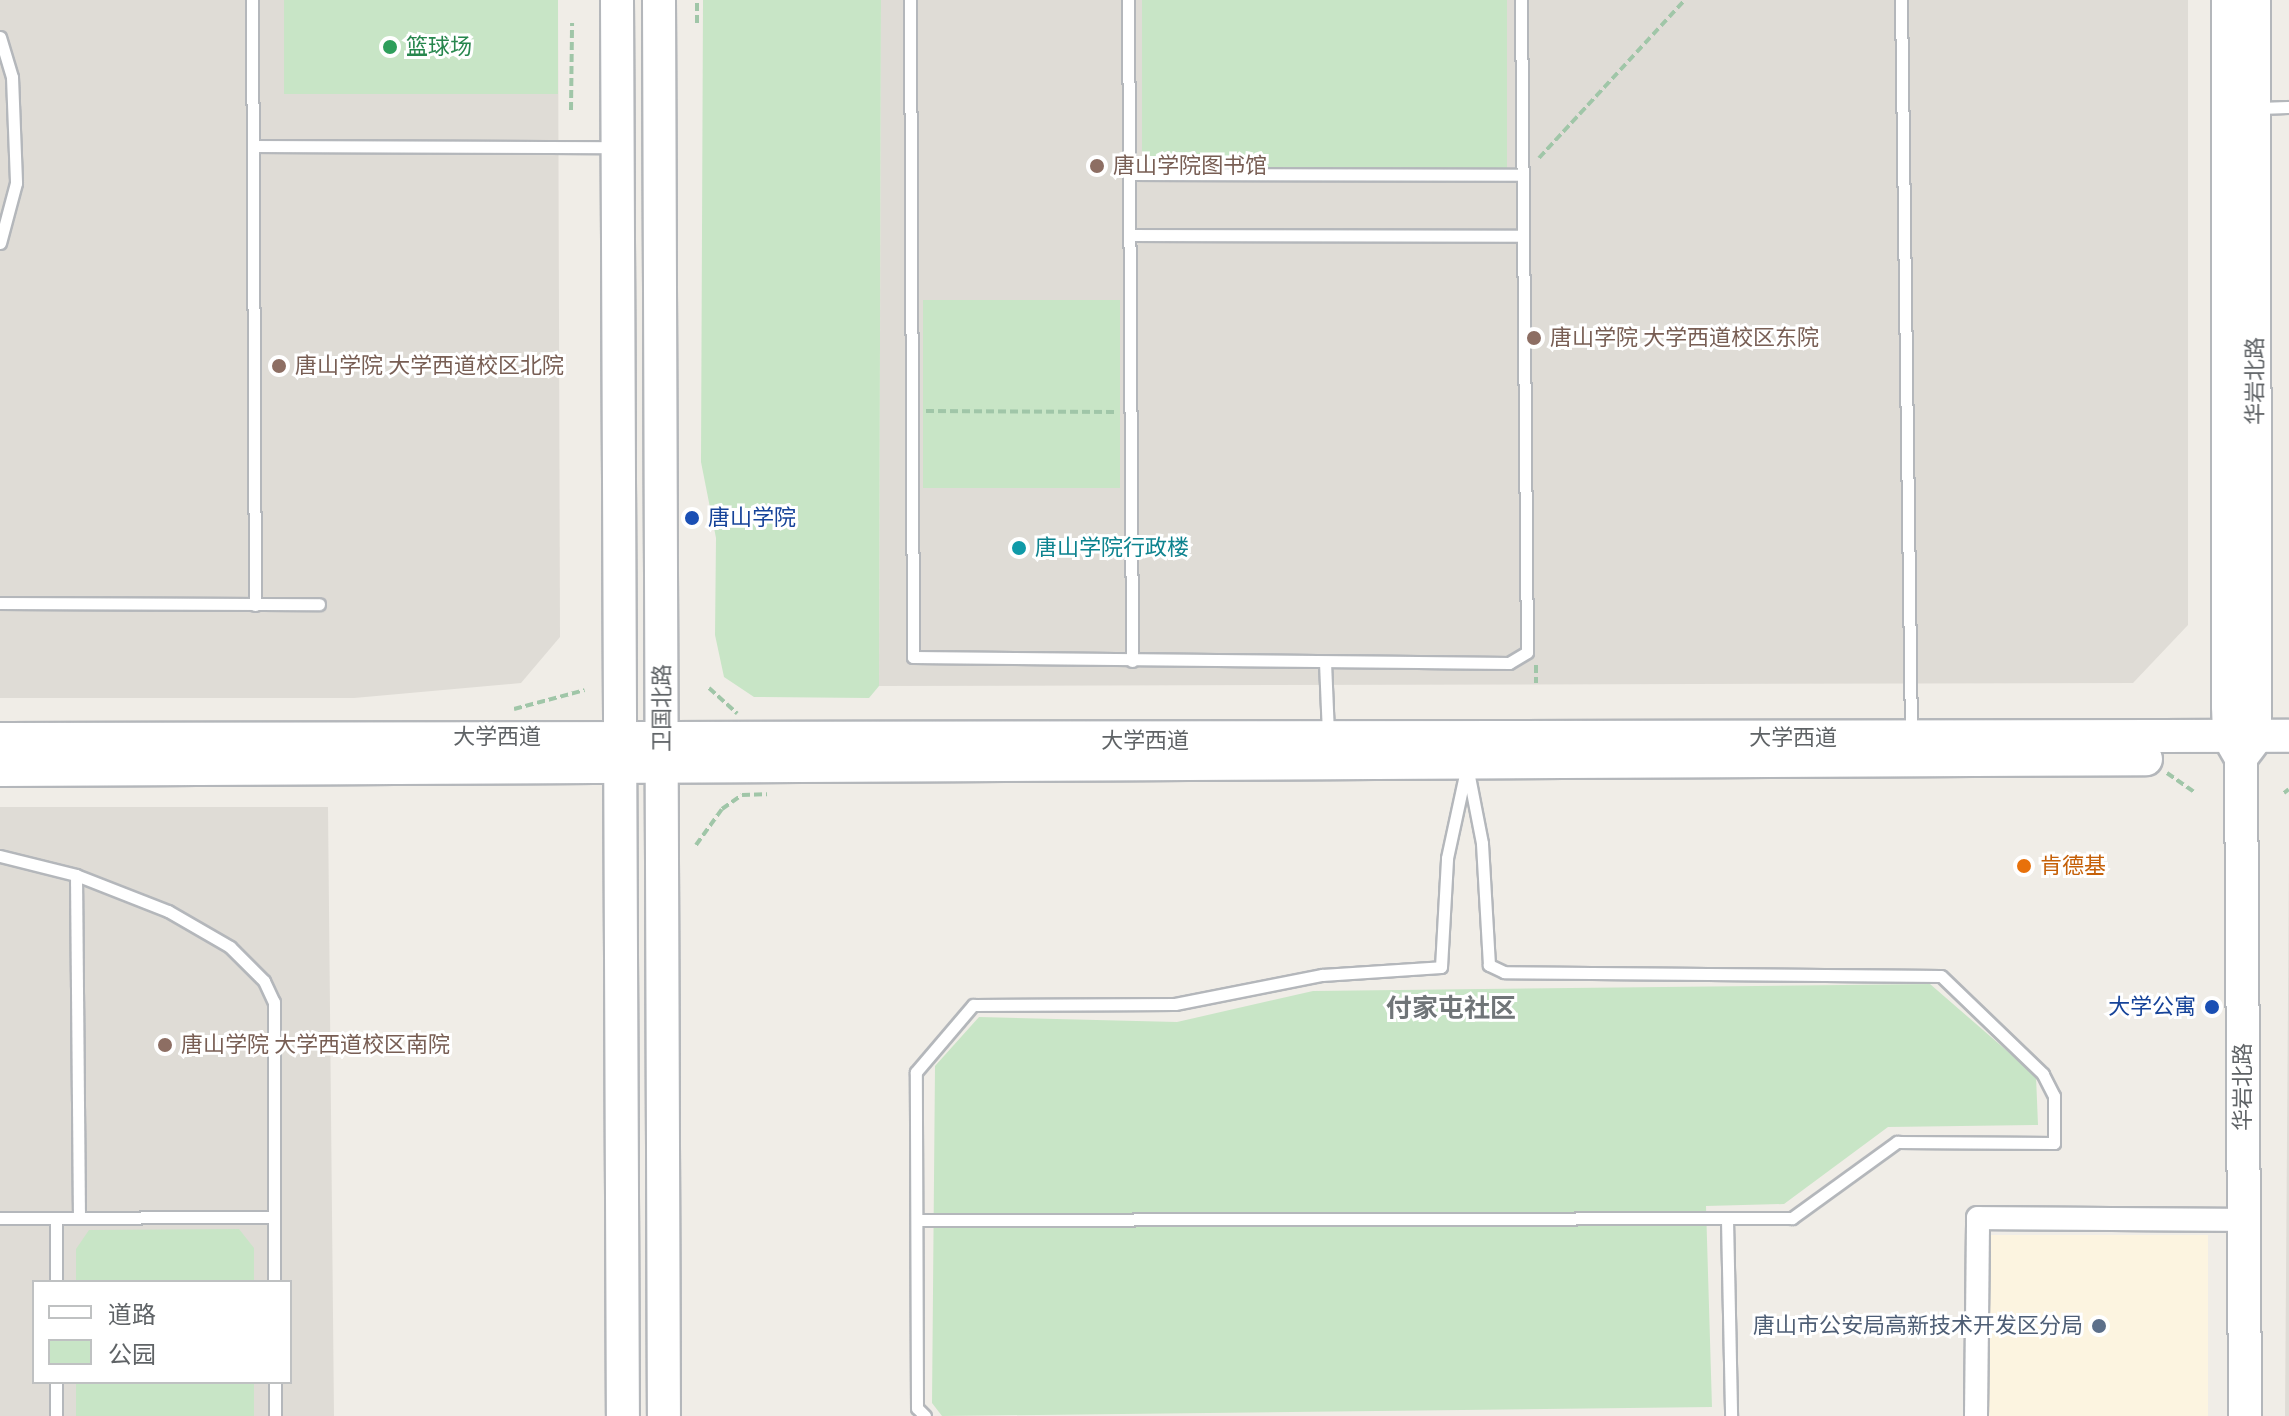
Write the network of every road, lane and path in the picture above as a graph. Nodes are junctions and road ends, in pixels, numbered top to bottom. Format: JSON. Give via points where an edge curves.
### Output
{"nodes":[{"id":1,"x":252,"y":0,"type":"edge"},
{"id":2,"x":617,"y":0,"type":"edge"},
{"id":3,"x":659,"y":0,"type":"edge"},
{"id":4,"x":697,"y":0,"type":"edge"},
{"id":5,"x":910,"y":0,"type":"edge"},
{"id":6,"x":1128,"y":0,"type":"edge"},
{"id":7,"x":1521,"y":0,"type":"edge"},
{"id":8,"x":1685,"y":0,"type":"edge"},
{"id":9,"x":1901,"y":0,"type":"edge"},
{"id":10,"x":2228,"y":0,"type":"edge"},
{"id":11,"x":2254,"y":0,"type":"edge"},
{"id":12,"x":572,"y":23,"type":"dead end"},
{"id":13,"x":697,"y":23,"type":"dead end"},
{"id":14,"x":0,"y":37,"type":"edge"},
{"id":15,"x":2289,"y":107,"type":"edge"},
{"id":16,"x":2254,"y":108,"type":"junction"},
{"id":17,"x":571,"y":110,"type":"dead end"},
{"id":18,"x":255,"y":146,"type":"junction"},
{"id":19,"x":618,"y":148,"type":"junction"},
{"id":20,"x":1535,"y":163,"type":"dead end"},
{"id":21,"x":1129,"y":174,"type":"junction"},
{"id":22,"x":1523,"y":175,"type":"junction"},
{"id":23,"x":1130,"y":235,"type":"junction"},
{"id":24,"x":1523,"y":236,"type":"junction"},
{"id":25,"x":0,"y":243,"type":"edge"},
{"id":26,"x":912,"y":411,"type":"junction"},
{"id":27,"x":1130,"y":412,"type":"junction"},
{"id":28,"x":0,"y":603,"type":"edge"},
{"id":29,"x":319,"y":604,"type":"dead end"},
{"id":30,"x":255,"y":605,"type":"junction"},
{"id":31,"x":1536,"y":652,"type":"dead end"},
{"id":32,"x":1132,"y":661,"type":"junction"},
{"id":33,"x":1325,"y":662,"type":"junction"},
{"id":34,"x":1536,"y":683,"type":"dead end"},
{"id":35,"x":709,"y":688,"type":"dead end"},
{"id":36,"x":585,"y":690,"type":"dead end"},
{"id":37,"x":514,"y":709,"type":"dead end"},
{"id":38,"x":741,"y":716,"type":"dead end"},
{"id":39,"x":2289,"y":736,"type":"edge"},
{"id":40,"x":1911,"y":737,"type":"junction"},
{"id":41,"x":0,"y":739,"type":"edge"},
{"id":42,"x":1328,"y":740,"type":"junction"},
{"id":43,"x":2242,"y":744,"type":"junction"},
{"id":44,"x":622,"y":755,"type":"junction"},
{"id":45,"x":662,"y":756,"type":"junction"},
{"id":46,"x":2289,"y":757,"type":"edge"},
{"id":47,"x":1467,"y":765,"type":"junction"},
{"id":48,"x":0,"y":770,"type":"edge"},
{"id":49,"x":742,"y":795,"type":"dead end"},
{"id":50,"x":696,"y":845,"type":"dead end"},
{"id":51,"x":0,"y":856,"type":"edge"},
{"id":52,"x":76,"y":875,"type":"junction"},
{"id":53,"x":79,"y":1217,"type":"junction"},
{"id":54,"x":273,"y":1217,"type":"junction"},
{"id":55,"x":0,"y":1218,"type":"edge"},
{"id":56,"x":56,"y":1218,"type":"junction"},
{"id":57,"x":1727,"y":1219,"type":"junction"},
{"id":58,"x":918,"y":1220,"type":"junction"},
{"id":59,"x":2244,"y":1220,"type":"junction"},
{"id":60,"x":56,"y":1280,"type":"edge"},
{"id":61,"x":274,"y":1280,"type":"edge"},
{"id":62,"x":56,"y":1384,"type":"edge"},
{"id":63,"x":275,"y":1384,"type":"edge"},
{"id":64,"x":56,"y":1416,"type":"edge"},
{"id":65,"x":275,"y":1416,"type":"edge"},
{"id":66,"x":623,"y":1416,"type":"edge"},
{"id":67,"x":664,"y":1416,"type":"edge"},
{"id":68,"x":925,"y":1416,"type":"edge"},
{"id":69,"x":1731,"y":1416,"type":"edge"},
{"id":70,"x":1976,"y":1416,"type":"edge"},
{"id":71,"x":2245,"y":1416,"type":"edge"}],
"edges":[{"from":1,"to":18,"type":"lane"},
{"from":2,"to":19,"type":"main road","name":"卫国北路"},
{"from":3,"to":45,"type":"main road","name":"卫国北路"},
{"from":4,"to":13,"type":"path"},
{"from":5,"to":26,"type":"lane"},
{"from":6,"to":21,"type":"lane"},
{"from":7,"to":22,"type":"lane"},
{"from":8,"to":20,"type":"path"},
{"from":9,"to":40,"type":"lane"},
{"from":10,"to":43,"type":"main road","name":"华岩北路"},
{"from":11,"to":16,"type":"main road","name":"华岩北路"},
{"from":12,"to":17,"type":"path"},
{"from":14,"to":25,"type":"lane","via":[[12,77],[16,183]]},
{"from":15,"to":16,"type":"lane"},
{"from":16,"to":43,"type":"main road","name":"华岩北路"},
{"from":18,"to":19,"type":"lane"},
{"from":18,"to":30,"type":"lane"},
{"from":19,"to":44,"type":"main road","name":"卫国北路"},
{"from":21,"to":22,"type":"lane"},
{"from":21,"to":23,"type":"lane"},
{"from":22,"to":24,"type":"lane"},
{"from":23,"to":24,"type":"lane"},
{"from":23,"to":27,"type":"lane"},
{"from":24,"to":33,"type":"lane","via":[[1527,652],[1509,663]]},
{"from":26,"to":27,"type":"path"},
{"from":26,"to":32,"type":"lane","via":[[913,657]]},
{"from":27,"to":32,"type":"lane"},
{"from":28,"to":30,"type":"lane"},
{"from":29,"to":30,"type":"lane"},
{"from":31,"to":34,"type":"path"},
{"from":32,"to":33,"type":"lane"},
{"from":33,"to":42,"type":"lane"},
{"from":35,"to":38,"type":"path"},
{"from":36,"to":37,"type":"path"},
{"from":39,"to":43,"type":"main road","name":"大学西道"},
{"from":40,"to":42,"type":"main road","name":"大学西道"},
{"from":40,"to":43,"type":"main road","name":"大学西道"},
{"from":41,"to":44,"type":"main road","name":"大学西道"},
{"from":42,"to":45,"type":"main road","name":"大学西道"},
{"from":43,"to":46,"type":"main road","name":"大学西道"},
{"from":43,"to":47,"type":"main road","name":"大学西道"},
{"from":43,"to":59,"type":"main road","name":"华岩北路"},
{"from":44,"to":45,"type":"main road","name":"大学西道"},
{"from":44,"to":48,"type":"main road","name":"大学西道"},
{"from":44,"to":66,"type":"main road","name":"卫国北路"},
{"from":45,"to":47,"type":"main road","name":"大学西道"},
{"from":45,"to":67,"type":"main road","name":"卫国北路"},
{"from":47,"to":57,"type":"lane","via":[[1482,843],[1489,965],[1504,972],[1941,976],[2043,1074],[2054,1096],[2054,1143],[1897,1142],[1792,1218]]},
{"from":47,"to":58,"type":"lane","via":[[1447,858],[1441,967],[1322,975],[1175,1004],[973,1005],[916,1072]]},
{"from":49,"to":50,"type":"path"},
{"from":51,"to":52,"type":"lane"},
{"from":52,"to":53,"type":"lane"},
{"from":52,"to":54,"type":"lane","via":[[168,911],[230,947],[264,981],[274,1002]]},
{"from":53,"to":54,"type":"lane"},
{"from":53,"to":56,"type":"lane"},
{"from":54,"to":61,"type":"lane"},
{"from":55,"to":56,"type":"lane"},
{"from":56,"to":60,"type":"lane"},
{"from":57,"to":58,"type":"lane"},
{"from":57,"to":69,"type":"lane"},
{"from":58,"to":68,"type":"lane","via":[[917,1408]]},
{"from":59,"to":70,"type":"street","via":[[1978,1218]]},
{"from":59,"to":71,"type":"main road","name":"华岩北路"},
{"from":62,"to":64,"type":"lane"},
{"from":63,"to":65,"type":"lane"}]}
